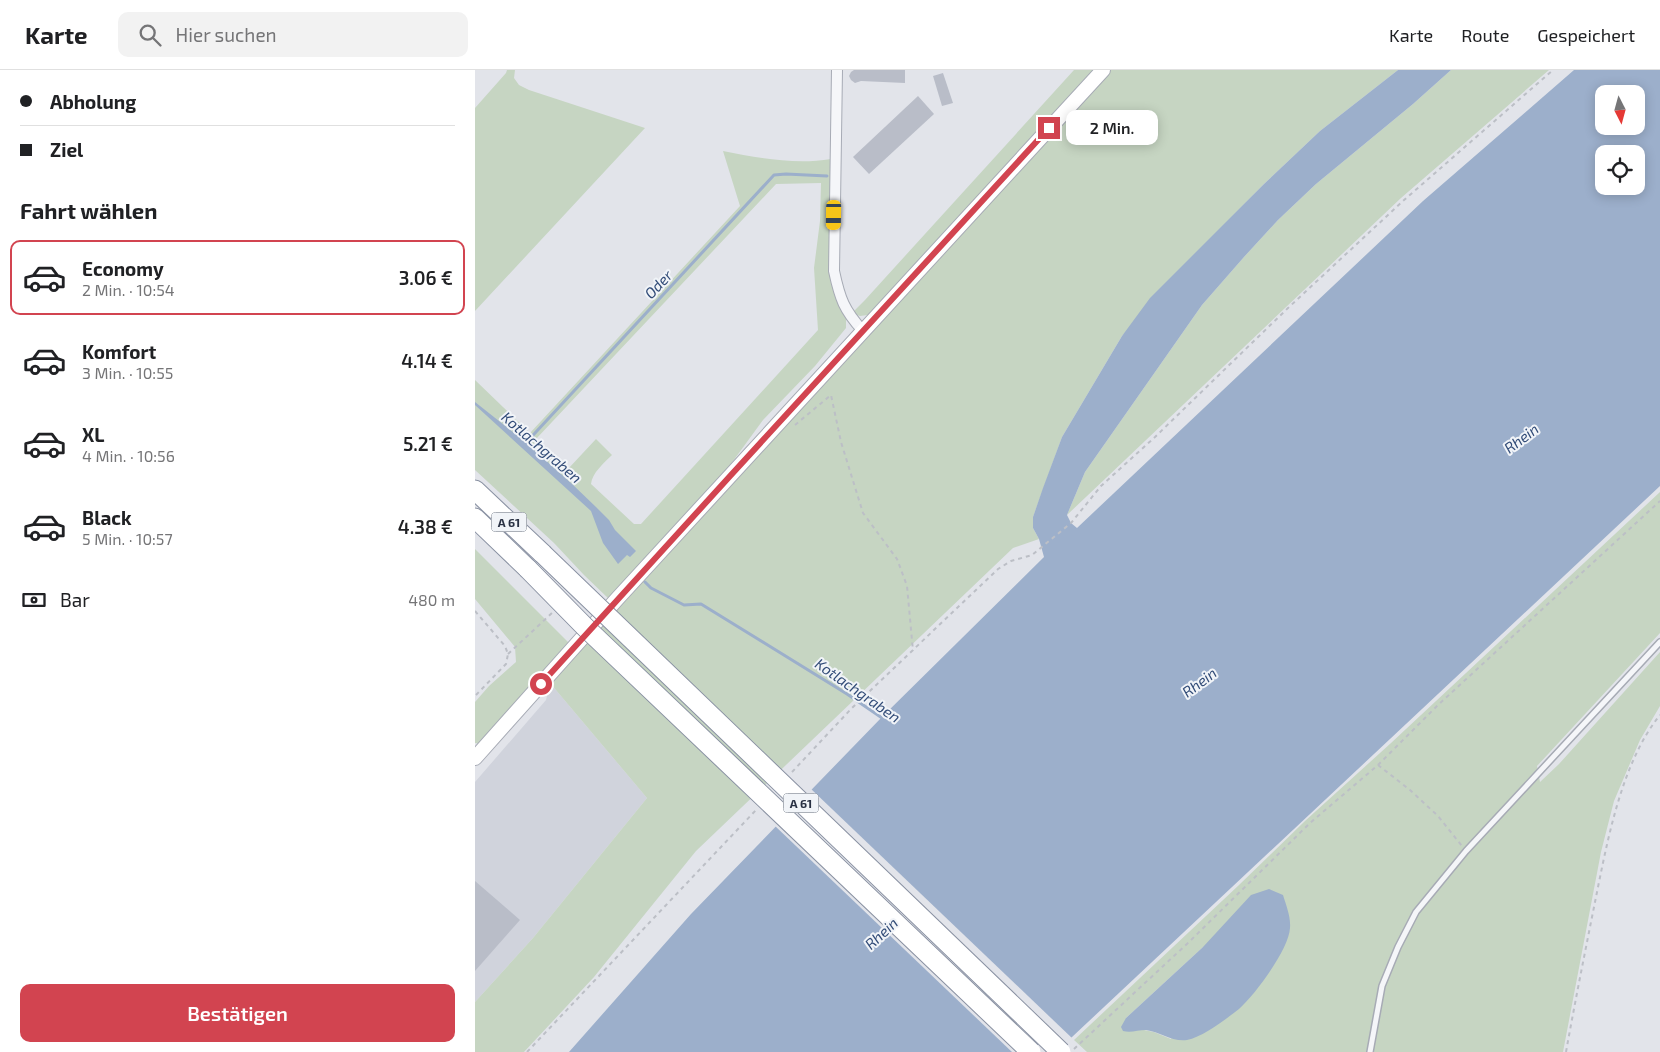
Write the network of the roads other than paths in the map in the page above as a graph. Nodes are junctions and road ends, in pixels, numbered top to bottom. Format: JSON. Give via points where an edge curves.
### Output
{"nodes":[{"id":1,"x":837,"y":70,"type":"edge"},
{"id":2,"x":1103,"y":70,"type":"edge"},
{"id":3,"x":863,"y":332,"type":"junction"},
{"id":4,"x":475,"y":490,"type":"edge"},
{"id":5,"x":475,"y":518,"type":"edge"},
{"id":6,"x":1660,"y":642,"type":"edge"},
{"id":7,"x":475,"y":758,"type":"edge"},
{"id":8,"x":1031,"y":1052,"type":"edge"},
{"id":9,"x":1061,"y":1052,"type":"edge"},
{"id":10,"x":1370,"y":1052,"type":"edge"}],
"edges":[{"from":1,"to":3,"type":"street","via":[[834,271],[841,300]]},
{"from":2,"to":3,"type":"street"},
{"from":3,"to":7,"type":"street"},
{"from":4,"to":9,"type":"highway","number":"A 61","bridge":true},
{"from":5,"to":8,"type":"highway","number":"A 61","bridge":true},
{"from":6,"to":10,"type":"lane","via":[[1466,851],[1416,912],[1382,986]]}]}
